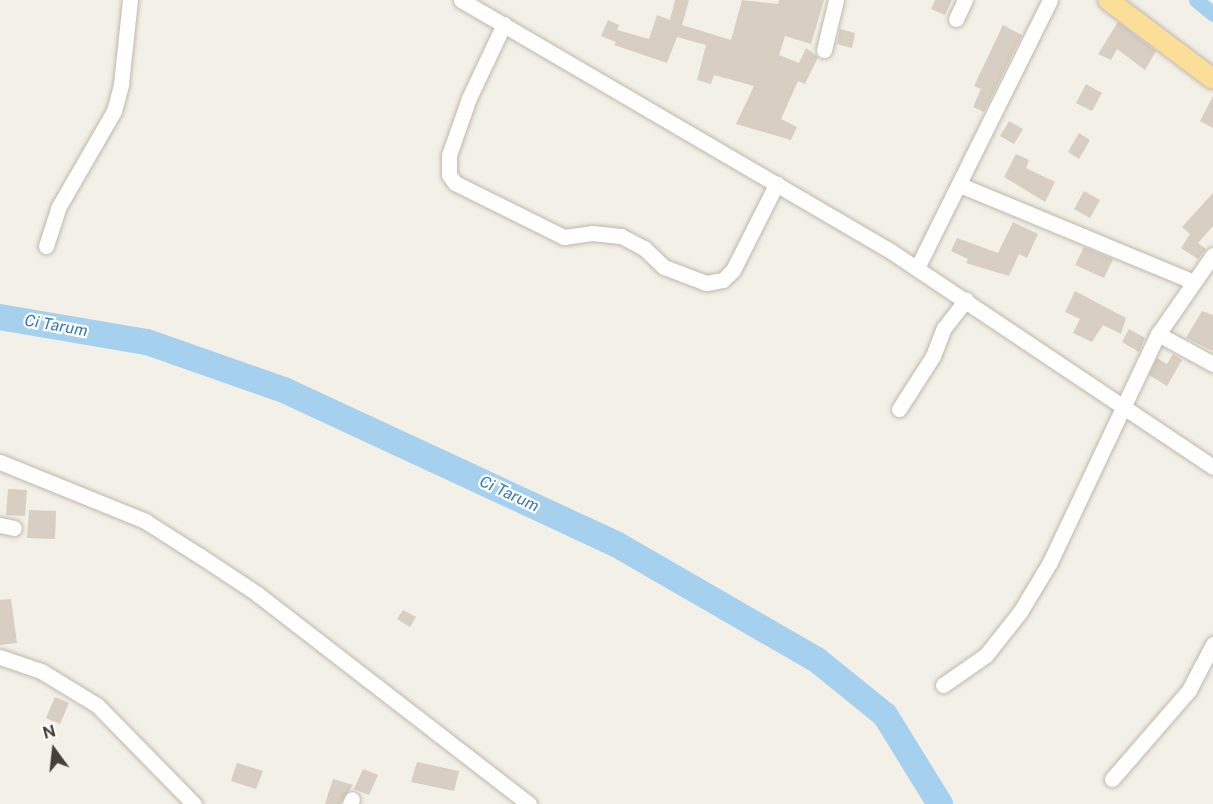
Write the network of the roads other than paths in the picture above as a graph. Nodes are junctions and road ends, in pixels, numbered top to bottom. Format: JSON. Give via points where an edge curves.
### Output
{"nodes":[{"id":1,"x":130,"y":0,"type":"edge"},
{"id":2,"x":461,"y":0,"type":"edge"},
{"id":3,"x":836,"y":0,"type":"edge"},
{"id":4,"x":965,"y":0,"type":"edge"},
{"id":5,"x":1050,"y":0,"type":"edge"},
{"id":6,"x":1108,"y":0,"type":"edge"},
{"id":7,"x":956,"y":19,"type":"dead end"},
{"id":8,"x":504,"y":24,"type":"junction"},
{"id":9,"x":824,"y":50,"type":"dead end"},
{"id":10,"x":1213,"y":79,"type":"edge"},
{"id":11,"x":777,"y":183,"type":"junction"},
{"id":12,"x":960,"y":185,"type":"junction"},
{"id":13,"x":46,"y":246,"type":"dead end"},
{"id":14,"x":1213,"y":255,"type":"edge"},
{"id":15,"x":917,"y":268,"type":"junction"},
{"id":16,"x":1194,"y":282,"type":"junction"},
{"id":17,"x":966,"y":300,"type":"junction"},
{"id":18,"x":1158,"y":334,"type":"junction"},
{"id":19,"x":1213,"y":363,"type":"edge"},
{"id":20,"x":1123,"y":404,"type":"junction"},
{"id":21,"x":899,"y":409,"type":"dead end"},
{"id":22,"x":0,"y":462,"type":"edge"},
{"id":23,"x":1213,"y":467,"type":"edge"},
{"id":24,"x":1213,"y":644,"type":"edge"},
{"id":25,"x":0,"y":657,"type":"edge"},
{"id":26,"x":943,"y":685,"type":"dead end"},
{"id":27,"x":1112,"y":779,"type":"dead end"},
{"id":28,"x":194,"y":804,"type":"edge"},
{"id":29,"x":529,"y":804,"type":"edge"}],
"edges":[{"from":1,"to":13,"type":"street","via":[[122,84],[114,111],[58,208]]},
{"from":2,"to":8,"type":"street"},
{"from":3,"to":9,"type":"street"},
{"from":4,"to":7,"type":"street"},
{"from":5,"to":12,"type":"street"},
{"from":6,"to":10,"type":"main road"},
{"from":8,"to":11,"type":"street"},
{"from":8,"to":11,"type":"street","via":[[469,98],[449,155],[449,175],[455,183],[564,237],[592,233],[621,236],[644,248],[664,267],[706,284],[723,280],[733,270]]},
{"from":11,"to":15,"type":"street"},
{"from":12,"to":15,"type":"street"},
{"from":12,"to":16,"type":"street"},
{"from":14,"to":16,"type":"street"},
{"from":15,"to":17,"type":"street"},
{"from":16,"to":18,"type":"street"},
{"from":17,"to":20,"type":"street"},
{"from":17,"to":21,"type":"street","via":[[945,328],[933,356]]},
{"from":18,"to":19,"type":"street"},
{"from":18,"to":20,"type":"street"},
{"from":20,"to":23,"type":"street"},
{"from":20,"to":26,"type":"street","via":[[1050,562],[1020,612],[986,655]]},
{"from":22,"to":29,"type":"street","via":[[145,521],[256,592]]},
{"from":24,"to":27,"type":"street","via":[[1189,690]]},
{"from":25,"to":28,"type":"street","via":[[41,671],[97,705]]}]}
